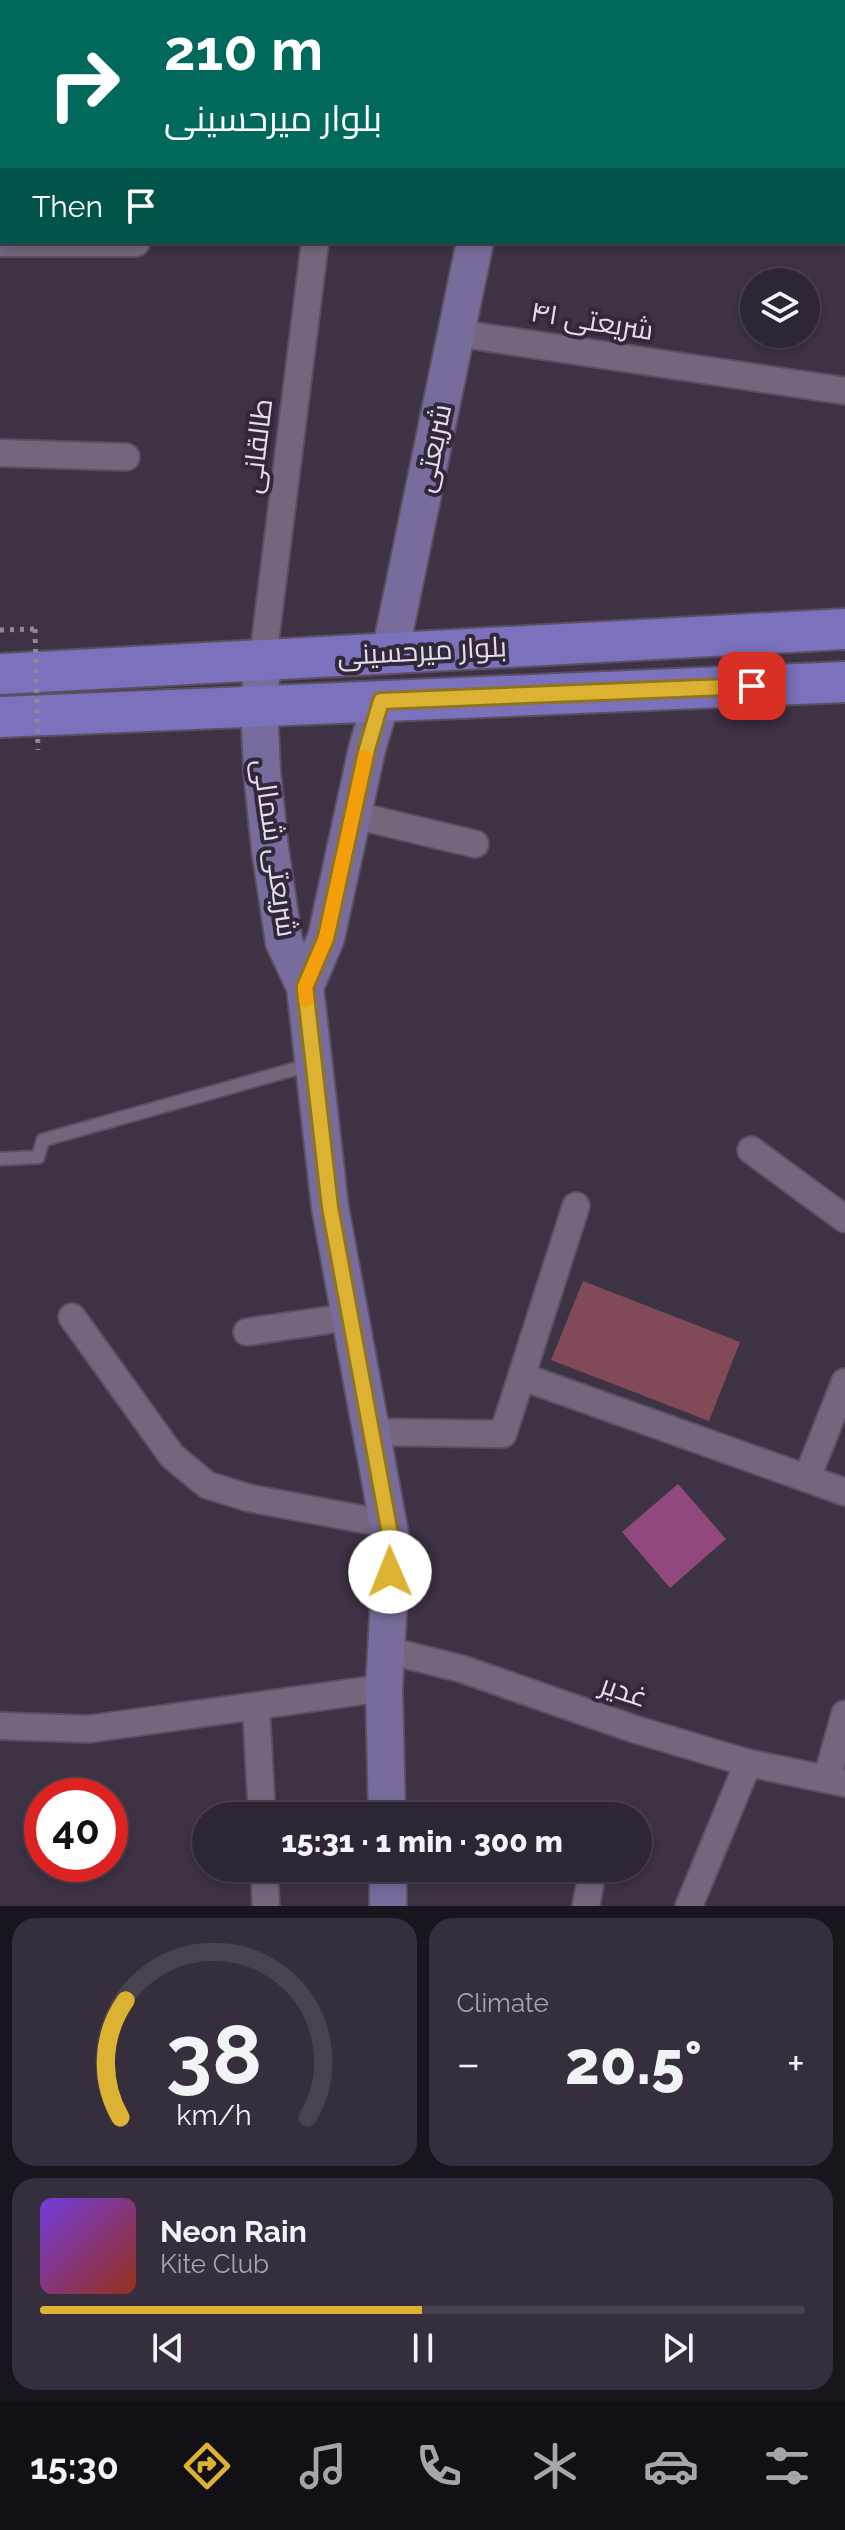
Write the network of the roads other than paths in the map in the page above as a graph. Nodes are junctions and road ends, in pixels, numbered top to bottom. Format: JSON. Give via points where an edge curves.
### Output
{"nodes":[{"id":1,"x":315,"y":244,"type":"edge"},
{"id":2,"x":475,"y":244,"type":"edge"},
{"id":3,"x":456,"y":333,"type":"junction"},
{"id":4,"x":845,"y":391,"type":"edge"},
{"id":5,"x":0,"y":453,"type":"edge"},
{"id":6,"x":126,"y":457,"type":"dead end"},
{"id":7,"x":845,"y":629,"type":"edge"},
{"id":8,"x":390,"y":653,"type":"junction"},
{"id":9,"x":263,"y":658,"type":"junction"},
{"id":10,"x":158,"y":665,"type":"junction"},
{"id":11,"x":0,"y":674,"type":"edge"},
{"id":12,"x":845,"y":682,"type":"edge"},
{"id":13,"x":0,"y":687,"type":"edge"},
{"id":14,"x":381,"y":701,"type":"junction"},
{"id":15,"x":0,"y":704,"type":"edge"},
{"id":16,"x":259,"y":704,"type":"junction"},
{"id":17,"x":162,"y":709,"type":"junction"},
{"id":18,"x":0,"y":717,"type":"edge"},
{"id":19,"x":354,"y":815,"type":"junction"},
{"id":20,"x":475,"y":844,"type":"dead end"},
{"id":21,"x":305,"y":987,"type":"junction"},
{"id":22,"x":312,"y":1064,"type":"junction"},
{"id":23,"x":751,"y":1150,"type":"dead end"},
{"id":24,"x":0,"y":1159,"type":"edge"},
{"id":25,"x":576,"y":1206,"type":"dead end"},
{"id":26,"x":845,"y":1219,"type":"edge"},
{"id":27,"x":72,"y":1317,"type":"dead end"},
{"id":28,"x":350,"y":1317,"type":"junction"},
{"id":29,"x":247,"y":1332,"type":"dead end"},
{"id":30,"x":523,"y":1377,"type":"junction"},
{"id":31,"x":845,"y":1382,"type":"edge"},
{"id":32,"x":371,"y":1432,"type":"junction"},
{"id":33,"x":807,"y":1478,"type":"junction"},
{"id":34,"x":845,"y":1492,"type":"edge"},
{"id":35,"x":388,"y":1524,"type":"junction"},
{"id":36,"x":386,"y":1650,"type":"junction"},
{"id":37,"x":384,"y":1688,"type":"junction"},
{"id":38,"x":256,"y":1706,"type":"junction"},
{"id":39,"x":845,"y":1714,"type":"edge"},
{"id":40,"x":0,"y":1726,"type":"edge"},
{"id":41,"x":748,"y":1763,"type":"junction"},
{"id":42,"x":836,"y":1781,"type":"edge"},
{"id":43,"x":261,"y":1802,"type":"edge"},
{"id":44,"x":387,"y":1802,"type":"edge"},
{"id":45,"x":265,"y":1882,"type":"edge"},
{"id":46,"x":590,"y":1882,"type":"edge"},
{"id":47,"x":266,"y":1906,"type":"edge"},
{"id":48,"x":586,"y":1906,"type":"edge"},
{"id":49,"x":689,"y":1906,"type":"edge"}],
"edges":[{"from":1,"to":9,"type":"street","name":"طالقانی"},
{"from":2,"to":3,"type":"street","name":"شریعتی"},
{"from":3,"to":4,"type":"street","name":"شریعتی ۴۱"},
{"from":3,"to":8,"type":"street","name":"شریعتی"},
{"from":5,"to":6,"type":"street"},
{"from":7,"to":8,"type":"main road","name":"بلوار میرحسینی"},
{"from":8,"to":9,"type":"main road","name":"بلوار میرحسینی"},
{"from":9,"to":10,"type":"main road","name":"بلوار میرحسینی"},
{"from":9,"to":16,"type":"street","name":"شریعتی شمالی"},
{"from":10,"to":11,"type":"main road","name":"بلوار میرحسینی"},
{"from":10,"to":13,"type":"main road","via":[[130,677]]},
{"from":12,"to":14,"type":"main road","name":"بلوار میرحسینی"},
{"from":14,"to":16,"type":"main road","name":"بلوار میرحسینی"},
{"from":14,"to":19,"type":"street","name":"شریعتی شمالی"},
{"from":15,"to":17,"type":"main road","via":[[130,699]]},
{"from":16,"to":17,"type":"main road","name":"بلوار میرحسینی"},
{"from":16,"to":21,"type":"street","name":"شریعتی شمالی","via":[[266,815],[284,942]]},
{"from":17,"to":18,"type":"main road","name":"بلوار میرحسینی"},
{"from":19,"to":20,"type":"street"},
{"from":19,"to":21,"type":"street","name":"شریعتی شمالی","via":[[326,938]]},
{"from":21,"to":22,"type":"street","name":"شریعتی شمالی"},
{"from":22,"to":24,"type":"lane","via":[[43,1140],[38,1157]]},
{"from":22,"to":28,"type":"street","name":"شریعتی شمالی"},
{"from":23,"to":26,"type":"street"},
{"from":25,"to":30,"type":"street"},
{"from":27,"to":35,"type":"street","via":[[172,1456],[207,1485]]},
{"from":28,"to":29,"type":"street"},
{"from":28,"to":32,"type":"street","name":"شریعتی شمالی"},
{"from":30,"to":32,"type":"street","via":[[503,1434]]},
{"from":30,"to":33,"type":"street"},
{"from":31,"to":33,"type":"street"},
{"from":32,"to":35,"type":"street","name":"شریعتی شمالی"},
{"from":33,"to":34,"type":"street"},
{"from":35,"to":36,"type":"street","name":"شریعتی شمالی","via":[[392,1545]]},
{"from":36,"to":37,"type":"street","name":"شریعتی شمالی"},
{"from":36,"to":41,"type":"street","name":"غدیر","via":[[462,1669]]},
{"from":37,"to":38,"type":"street"},
{"from":37,"to":44,"type":"street","name":"شریعتی شمالی"},
{"from":38,"to":40,"type":"street","via":[[89,1729]]},
{"from":38,"to":43,"type":"street"},
{"from":39,"to":42,"type":"street"},
{"from":41,"to":42,"type":"street","name":"غدیر"},
{"from":41,"to":49,"type":"street"},
{"from":45,"to":47,"type":"street"},
{"from":46,"to":48,"type":"street"}]}
